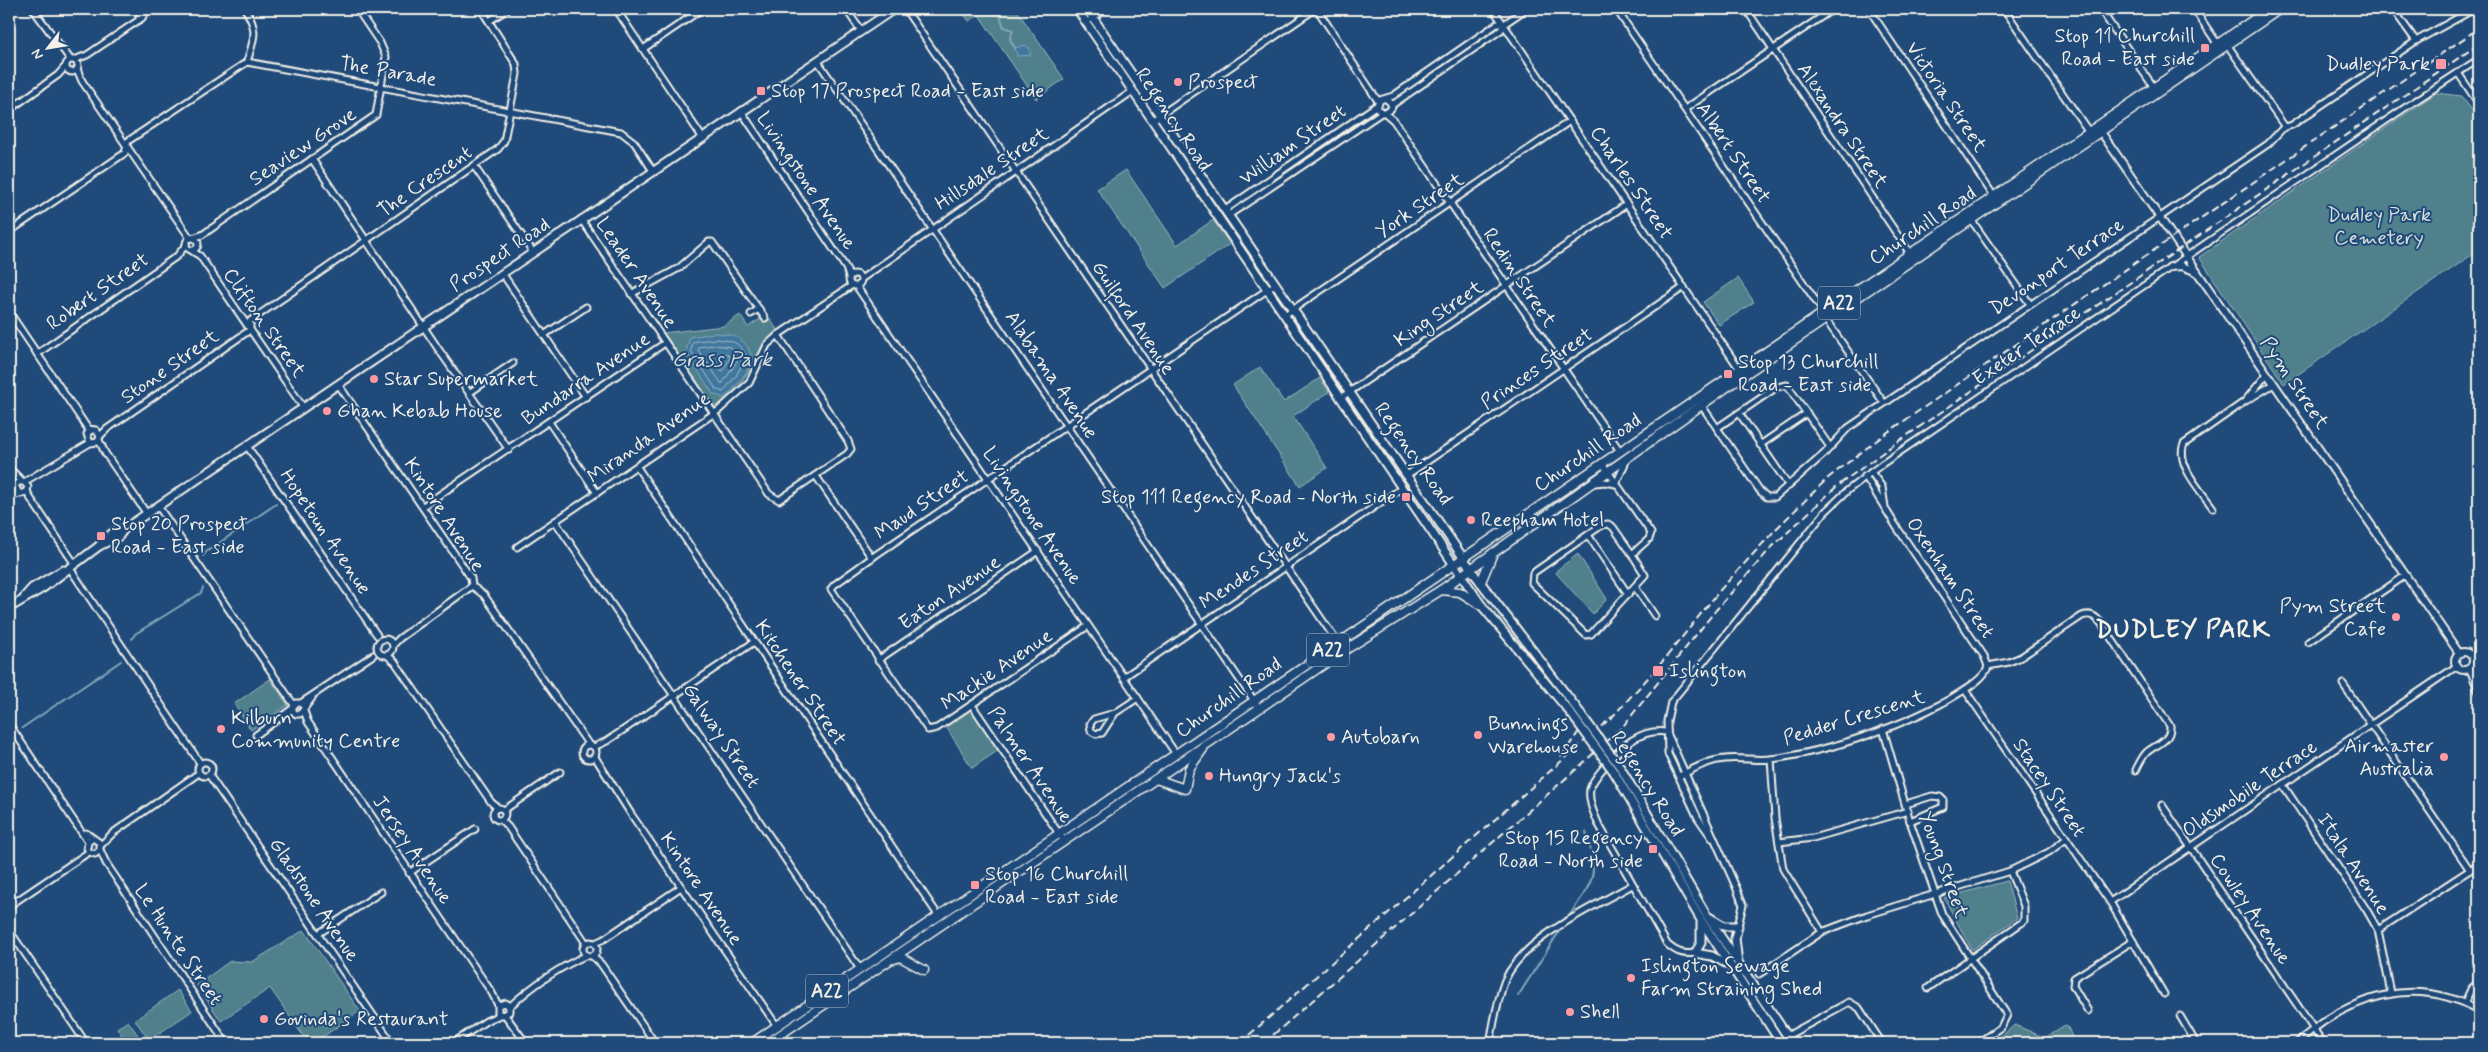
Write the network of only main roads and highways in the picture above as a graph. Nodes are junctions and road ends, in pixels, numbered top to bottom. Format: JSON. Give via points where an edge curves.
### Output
{"nodes":[{"id":1,"x":894,"y":9,"type":"edge"},
{"id":2,"x":1077,"y":9,"type":"edge"},
{"id":3,"x":1087,"y":9,"type":"edge"},
{"id":4,"x":2269,"y":9,"type":"edge"},
{"id":5,"x":2280,"y":9,"type":"edge"},
{"id":6,"x":1090,"y":20,"type":"junction"},
{"id":7,"x":2223,"y":44,"type":"junction"},
{"id":8,"x":2156,"y":90,"type":"junction"},
{"id":9,"x":2102,"y":124,"type":"junction"},
{"id":10,"x":2101,"y":132,"type":"junction"},
{"id":11,"x":2074,"y":143,"type":"junction"},
{"id":12,"x":1996,"y":200,"type":"junction"},
{"id":13,"x":1700,"y":402,"type":"junction"},
{"id":14,"x":1493,"y":553,"type":"junction"},
{"id":15,"x":1464,"y":558,"type":"junction"},
{"id":16,"x":1454,"y":565,"type":"junction"},
{"id":17,"x":1471,"y":568,"type":"junction"},
{"id":18,"x":1461,"y":575,"type":"junction"},
{"id":19,"x":1481,"y":582,"type":"junction"},
{"id":20,"x":1441,"y":590,"type":"junction"},
{"id":21,"x":1482,"y":606,"type":"junction"},
{"id":22,"x":9,"y":608,"type":"edge"},
{"id":23,"x":1572,"y":708,"type":"junction"},
{"id":24,"x":1205,"y":745,"type":"junction"},
{"id":25,"x":1156,"y":779,"type":"junction"},
{"id":26,"x":1704,"y":918,"type":"junction"},
{"id":27,"x":892,"y":958,"type":"junction"},
{"id":28,"x":1728,"y":964,"type":"junction"},
{"id":29,"x":1738,"y":965,"type":"junction"},
{"id":30,"x":924,"y":970,"type":"dead end"},
{"id":31,"x":1787,"y":1036,"type":"junction"},
{"id":32,"x":1780,"y":1042,"type":"edge"},
{"id":33,"x":752,"y":1043,"type":"edge"},
{"id":34,"x":768,"y":1043,"type":"edge"},
{"id":35,"x":1792,"y":1043,"type":"edge"}],
"edges":[{"from":1,"to":22,"type":"main road","name":"Prospect Road"},
{"from":2,"to":6,"type":"main road","name":"Regency Road"},
{"from":3,"to":6,"type":"main road","name":"Regency Road"},
{"from":4,"to":7,"type":"main road","name":"Churchill Road","number":"A22"},
{"from":5,"to":7,"type":"main road","name":"Churchill Road","number":"A22"},
{"from":6,"to":15,"type":"main road","name":"Regency Road","via":[[1160,115]]},
{"from":6,"to":16,"type":"main road","name":"Regency Road","via":[[1133,91]]},
{"from":7,"to":8,"type":"main road","name":"Churchill Road","number":"A22"},
{"from":8,"to":9,"type":"main road","name":"Churchill Road","number":"A22"},
{"from":8,"to":10,"type":"main road","name":"Churchill Road","number":"A22"},
{"from":9,"to":10,"type":"main road"},
{"from":9,"to":11,"type":"main road","name":"Churchill Road","number":"A22"},
{"from":10,"to":11,"type":"main road"},
{"from":10,"to":12,"type":"main road","name":"Churchill Road","number":"A22"},
{"from":11,"to":12,"type":"main road","name":"Churchill Road","number":"A22"},
{"from":12,"to":13,"type":"main road","name":"Churchill Road","number":"A22"},
{"from":13,"to":14,"type":"main road","name":"Churchill Road","number":"A22"},
{"from":13,"to":15,"type":"main road","name":"Churchill Road","number":"A22","via":[[1620,451]]},
{"from":14,"to":17,"type":"main road","name":"Churchill Road","number":"A22"},
{"from":14,"to":19,"type":"main road"},
{"from":15,"to":16,"type":"main road","name":"Churchill Road","number":"A22"},
{"from":15,"to":17,"type":"main road","name":"Regency Road"},
{"from":16,"to":18,"type":"main road","name":"Regency Road"},
{"from":16,"to":33,"type":"main road","name":"Churchill Road","number":"A22"},
{"from":17,"to":18,"type":"main road","name":"Churchill Road","number":"A22"},
{"from":17,"to":19,"type":"main road","name":"Regency Road"},
{"from":18,"to":20,"type":"main road","name":"Churchill Road","number":"A22"},
{"from":18,"to":21,"type":"main road","name":"Regency Road"},
{"from":19,"to":23,"type":"main road","name":"Regency Road"},
{"from":20,"to":21,"type":"main road","via":[[1460,592]]},
{"from":20,"to":24,"type":"main road","name":"Churchill Road","number":"A22","via":[[1344,650]]},
{"from":21,"to":23,"type":"main road","name":"Regency Road"},
{"from":23,"to":26,"type":"main road","name":"Regency Road","bridge":true,"via":[[1617,769]]},
{"from":24,"to":25,"type":"main road","name":"Churchill Road","number":"A22"},
{"from":24,"to":25,"type":"main road","via":[[1189,769],[1185,789]]},
{"from":25,"to":27,"type":"main road","name":"Churchill Road","number":"A22"},
{"from":26,"to":28,"type":"main road","name":"Regency Road"},
{"from":26,"to":28,"type":"main road","via":[[1701,943],[1695,953],[1712,956]]},
{"from":26,"to":29,"type":"main road","name":"Regency Road"},
{"from":26,"to":29,"type":"main road","via":[[1724,926],[1738,926],[1735,938]]},
{"from":27,"to":30,"type":"main road","via":[[900,957]]},
{"from":27,"to":34,"type":"main road","name":"Churchill Road","number":"A22"},
{"from":28,"to":32,"type":"main road","name":"Regency Road"},
{"from":29,"to":31,"type":"main road","name":"Regency Road"},
{"from":31,"to":32,"type":"main road"},
{"from":31,"to":35,"type":"main road","name":"Regency Road"}]}
